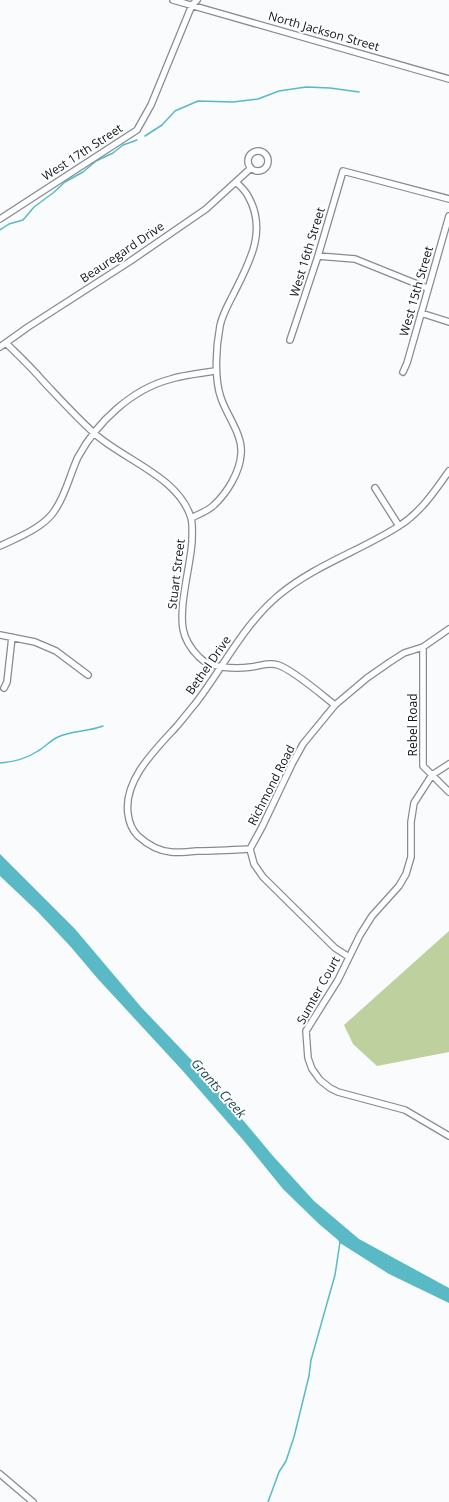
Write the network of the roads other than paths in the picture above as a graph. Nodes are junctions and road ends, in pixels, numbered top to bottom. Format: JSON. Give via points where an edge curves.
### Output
{"nodes":[{"id":1,"x":173,"y":0,"type":"edge"},
{"id":2,"x":197,"y":0,"type":"edge"},
{"id":3,"x":192,"y":6,"type":"junction"},
{"id":4,"x":449,"y":79,"type":"edge"},
{"id":5,"x":251,"y":168,"type":"dead end"},
{"id":6,"x":236,"y":182,"type":"junction"},
{"id":7,"x":449,"y":200,"type":"edge"},
{"id":8,"x":449,"y":216,"type":"edge"},
{"id":9,"x":0,"y":220,"type":"edge"},
{"id":10,"x":318,"y":256,"type":"junction"},
{"id":11,"x":427,"y":288,"type":"junction"},
{"id":12,"x":422,"y":313,"type":"junction"},
{"id":13,"x":449,"y":322,"type":"edge"},
{"id":14,"x":290,"y":340,"type":"dead end"},
{"id":15,"x":6,"y":343,"type":"junction"},
{"id":16,"x":0,"y":347,"type":"edge"},
{"id":17,"x":216,"y":371,"type":"junction"},
{"id":18,"x":403,"y":372,"type":"dead end"},
{"id":19,"x":94,"y":433,"type":"junction"},
{"id":20,"x":449,"y":470,"type":"edge"},
{"id":21,"x":375,"y":488,"type":"dead end"},
{"id":22,"x":191,"y":518,"type":"junction"},
{"id":23,"x":399,"y":526,"type":"junction"},
{"id":24,"x":0,"y":546,"type":"edge"},
{"id":25,"x":449,"y":629,"type":"edge"},
{"id":26,"x":0,"y":635,"type":"edge"},
{"id":27,"x":12,"y":637,"type":"junction"},
{"id":28,"x":423,"y":647,"type":"junction"},
{"id":29,"x":222,"y":666,"type":"junction"},
{"id":30,"x":88,"y":675,"type":"dead end"},
{"id":31,"x":4,"y":688,"type":"dead end"},
{"id":32,"x":335,"y":705,"type":"junction"},
{"id":33,"x":449,"y":764,"type":"edge"},
{"id":34,"x":432,"y":775,"type":"junction"},
{"id":35,"x":449,"y":792,"type":"edge"},
{"id":36,"x":250,"y":849,"type":"junction"},
{"id":37,"x":349,"y":957,"type":"junction"},
{"id":38,"x":449,"y":1136,"type":"edge"},
{"id":39,"x":0,"y":1474,"type":"edge"},
{"id":40,"x":33,"y":1502,"type":"edge"}],
"edges":[{"from":1,"to":3,"type":"street","name":"North Jackson Street"},
{"from":2,"to":3,"type":"street","name":"West 17th Street"},
{"from":3,"to":4,"type":"street","name":"North Jackson Street"},
{"from":3,"to":9,"type":"street","name":"West 17th Street","via":[[151,105],[136,130]]},
{"from":5,"to":6,"type":"street","name":"Beauregard Drive"},
{"from":6,"to":15,"type":"street","name":"Beauregard Drive","via":[[206,209]]},
{"from":6,"to":17,"type":"street","via":[[247,194],[252,205],[256,240],[250,262],[223,314]]},
{"from":7,"to":10,"type":"street","name":"West 16th Street","via":[[343,171]]},
{"from":8,"to":11,"type":"street","name":"West 15th Street"},
{"from":10,"to":11,"type":"street","via":[[354,259]]},
{"from":10,"to":14,"type":"street","name":"West 16th Street"},
{"from":11,"to":12,"type":"street","name":"West 15th Street"},
{"from":12,"to":13,"type":"street"},
{"from":12,"to":18,"type":"street","name":"West 15th Street"},
{"from":15,"to":16,"type":"street","name":"Beauregard Drive"},
{"from":15,"to":19,"type":"street","name":"Stuart Street"},
{"from":17,"to":19,"type":"street","via":[[151,385],[114,411]]},
{"from":17,"to":22,"type":"street","via":[[220,397],[238,436],[241,454],[236,474],[224,493],[214,505]]},
{"from":19,"to":22,"type":"street","name":"Stuart Street","via":[[112,448],[171,486]]},
{"from":19,"to":24,"type":"street","via":[[78,458],[55,511],[40,525]]},
{"from":20,"to":23,"type":"street","name":"Bethel Drive","via":[[434,494]]},
{"from":21,"to":23,"type":"street"},
{"from":22,"to":29,"type":"street","name":"Stuart Street","via":[[191,558],[182,614],[183,630],[189,645],[200,659]]},
{"from":23,"to":29,"type":"street","name":"Bethel Drive","via":[[300,579],[279,595],[249,625]]},
{"from":25,"to":28,"type":"street","name":"Richmond Road"},
{"from":26,"to":27,"type":"street"},
{"from":27,"to":30,"type":"street","via":[[56,651]]},
{"from":27,"to":31,"type":"street","via":[[7,682]]},
{"from":28,"to":32,"type":"street","name":"Richmond Road","via":[[404,653],[367,678]]},
{"from":28,"to":34,"type":"street","name":"Rebel Road","via":[[422,759],[423,766]]},
{"from":29,"to":32,"type":"street","name":"Stuart Street","via":[[251,667],[266,663],[279,665]]},
{"from":29,"to":36,"type":"street","name":"Bethel Drive","via":[[179,725],[149,757],[129,792],[127,808],[129,821],[135,833],[156,849],[172,852]]},
{"from":32,"to":36,"type":"street","name":"Richmond Road","via":[[303,744]]},
{"from":33,"to":34,"type":"street"},
{"from":34,"to":35,"type":"street","name":"Rebel Road"},
{"from":34,"to":37,"type":"street","name":"Sumter Court","via":[[414,803],[410,822],[411,857],[406,874],[372,916]]},
{"from":36,"to":37,"type":"street","via":[[254,864],[263,877],[335,948]]},
{"from":37,"to":38,"type":"street","name":"Sumter Court","via":[[338,980],[306,1031],[308,1058],[312,1069],[320,1080],[338,1092],[405,1110]]},
{"from":39,"to":40,"type":"street"}]}
